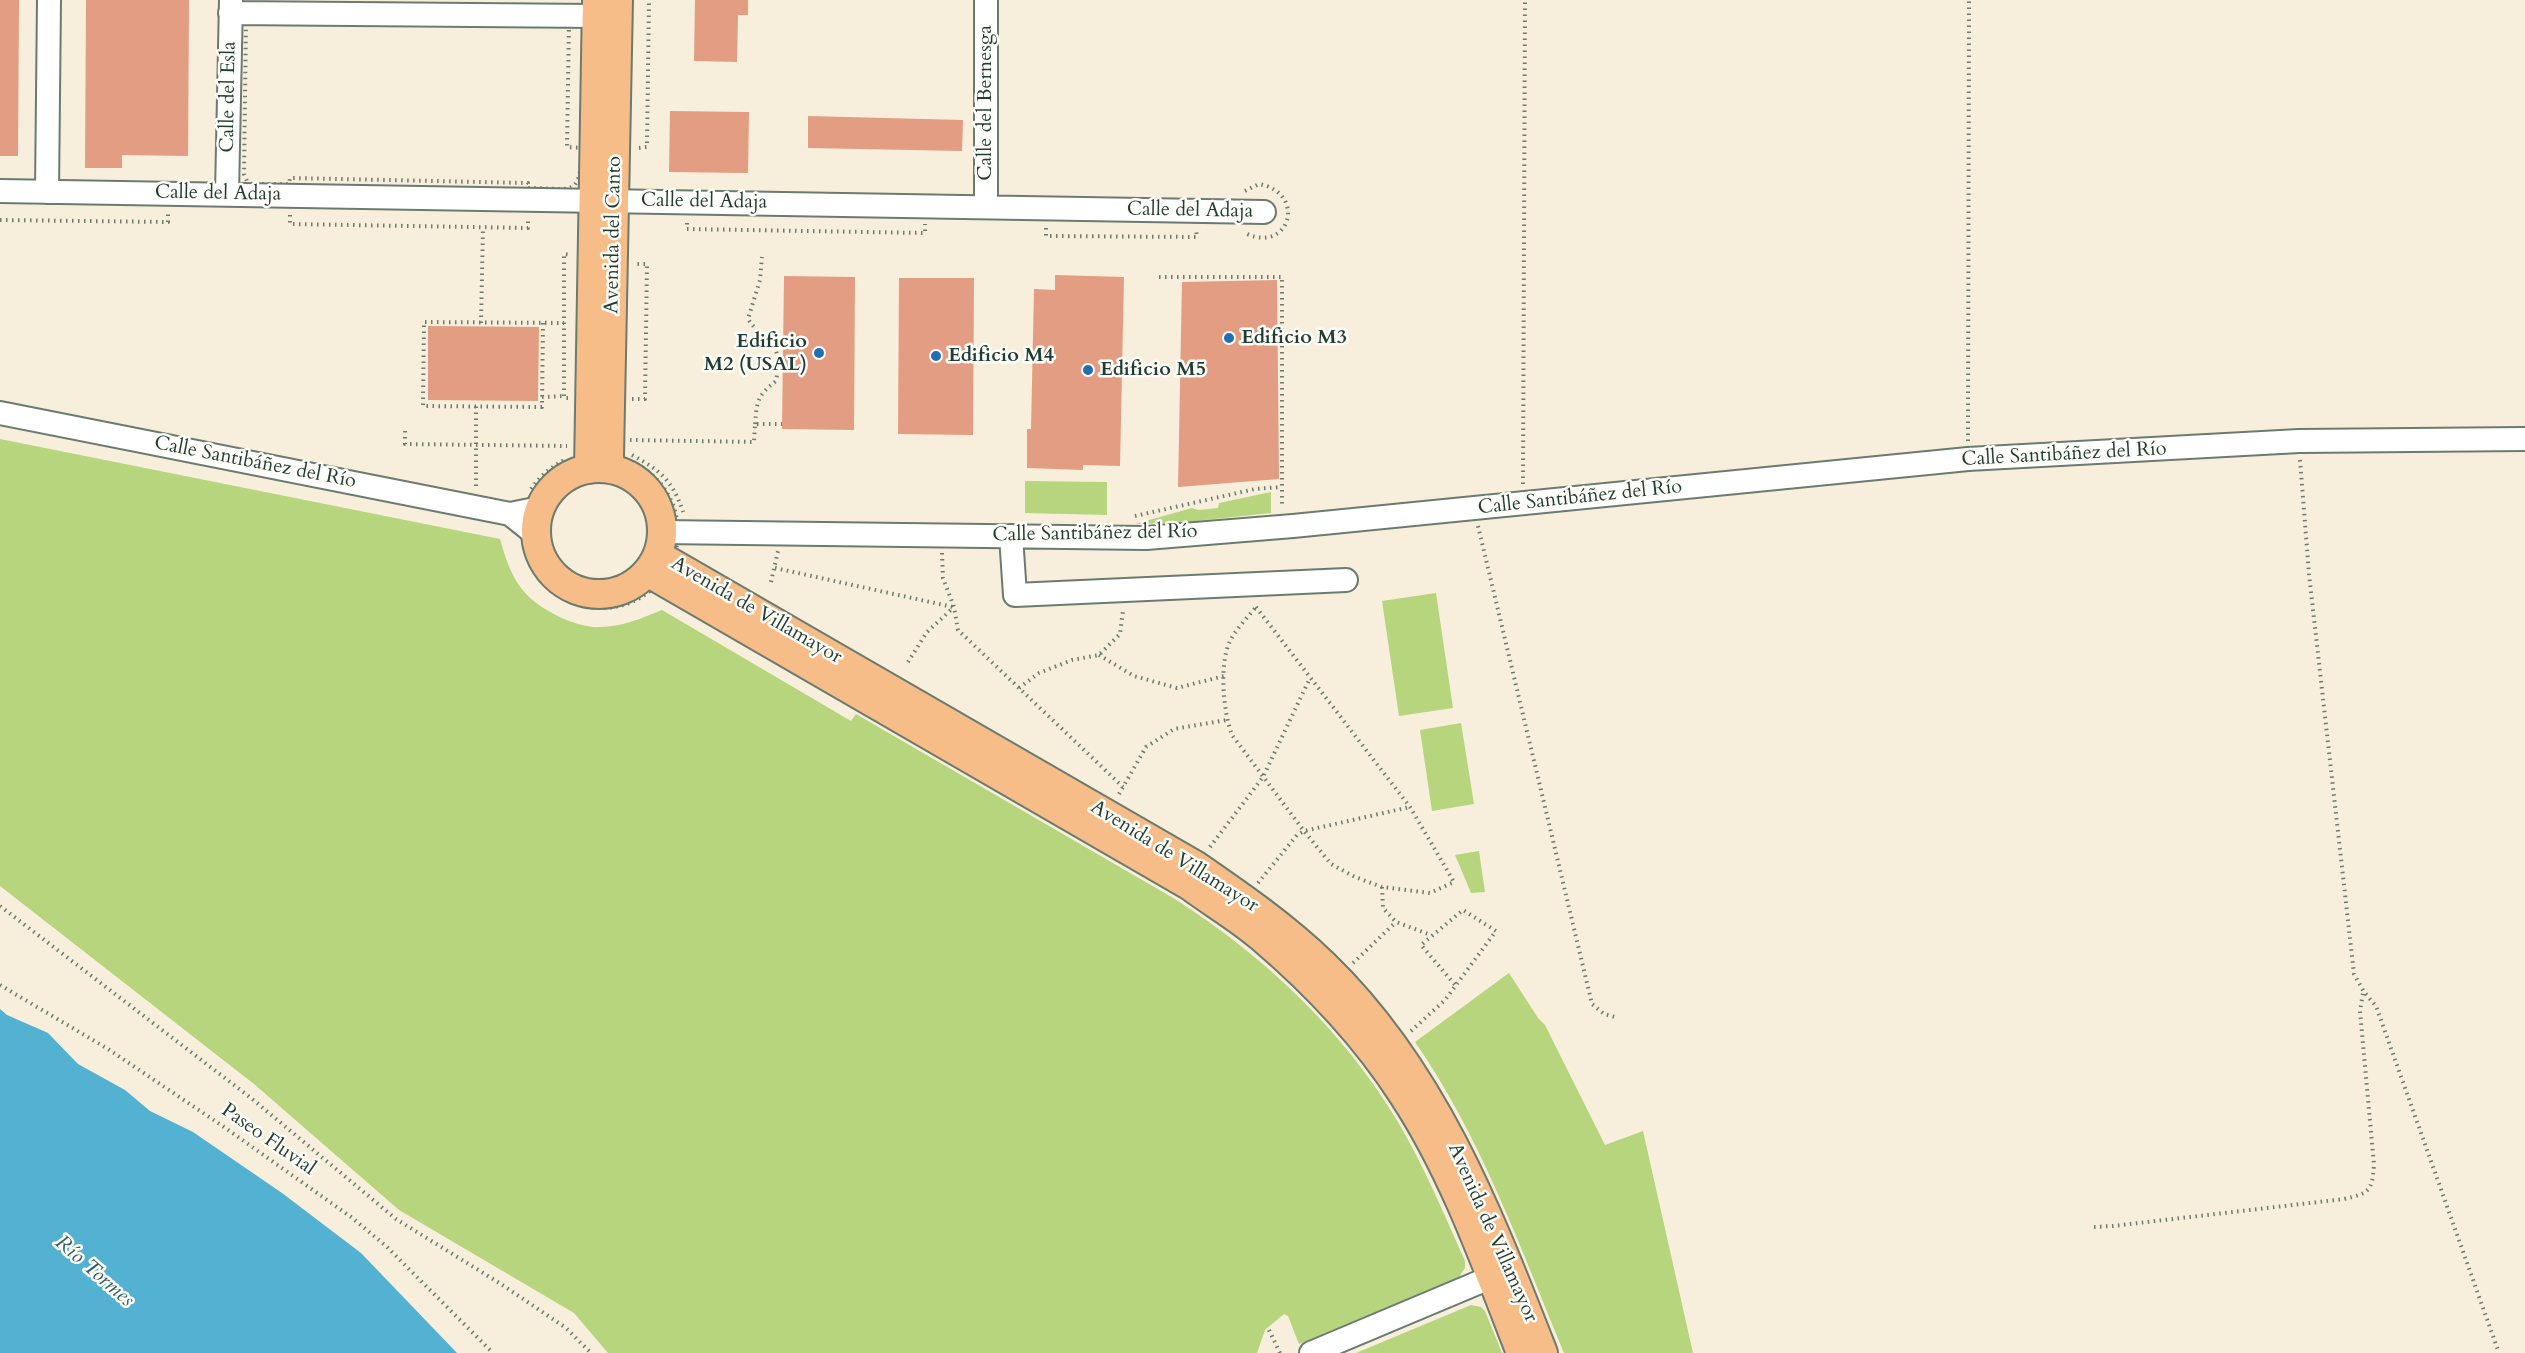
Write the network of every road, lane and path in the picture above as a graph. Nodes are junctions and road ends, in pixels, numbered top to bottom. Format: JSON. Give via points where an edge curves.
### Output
{"nodes":[{"id":1,"x":49,"y":0,"type":"edge"},
{"id":2,"x":649,"y":0,"type":"edge"},
{"id":3,"x":986,"y":0,"type":"edge"},
{"id":4,"x":1525,"y":0,"type":"edge"},
{"id":5,"x":1968,"y":0,"type":"edge"},
{"id":6,"x":604,"y":5,"type":"edge"},
{"id":7,"x":230,"y":6,"type":"edge"},
{"id":8,"x":554,"y":23,"type":"joint"},
{"id":9,"x":632,"y":148,"type":"dead end"},
{"id":10,"x":0,"y":191,"type":"edge"},
{"id":11,"x":47,"y":192,"type":"junction"},
{"id":12,"x":227,"y":194,"type":"junction"},
{"id":13,"x":1242,"y":194,"type":"dead end"},
{"id":14,"x":604,"y":200,"type":"junction"},
{"id":15,"x":168,"y":206,"type":"dead end"},
{"id":16,"x":986,"y":207,"type":"junction"},
{"id":17,"x":290,"y":209,"type":"dead end"},
{"id":18,"x":528,"y":212,"type":"dead end"},
{"id":19,"x":1264,"y":212,"type":"dead end"},
{"id":20,"x":687,"y":215,"type":"dead end"},
{"id":21,"x":925,"y":219,"type":"dead end"},
{"id":22,"x":0,"y":220,"type":"edge"},
{"id":23,"x":1046,"y":221,"type":"dead end"},
{"id":24,"x":1196,"y":223,"type":"dead end"},
{"id":25,"x":483,"y":227,"type":"junction"},
{"id":26,"x":1240,"y":227,"type":"dead end"},
{"id":27,"x":580,"y":255,"type":"dead end"},
{"id":28,"x":633,"y":255,"type":"dead end"},
{"id":29,"x":762,"y":257,"type":"dead end"},
{"id":30,"x":1159,"y":277,"type":"dead end"},
{"id":31,"x":482,"y":323,"type":"junction"},
{"id":32,"x":543,"y":323,"type":"junction"},
{"id":33,"x":564,"y":323,"type":"junction"},
{"id":34,"x":564,"y":396,"type":"junction"},
{"id":35,"x":542,"y":397,"type":"junction"},
{"id":36,"x":577,"y":398,"type":"dead end"},
{"id":37,"x":477,"y":406,"type":"junction"},
{"id":38,"x":630,"y":406,"type":"dead end"},
{"id":39,"x":0,"y":413,"type":"edge"},
{"id":40,"x":755,"y":424,"type":"junction"},
{"id":41,"x":782,"y":424,"type":"dead end"},
{"id":42,"x":405,"y":431,"type":"dead end"},
{"id":43,"x":630,"y":431,"type":"dead end"},
{"id":44,"x":2525,"y":439,"type":"edge"},
{"id":45,"x":2299,"y":441,"type":"junction"},
{"id":46,"x":476,"y":445,"type":"junction"},
{"id":47,"x":597,"y":456,"type":"junction"},
{"id":48,"x":1968,"y":459,"type":"junction"},
{"id":49,"x":1281,"y":487,"type":"junction"},
{"id":50,"x":475,"y":495,"type":"dead end"},
{"id":51,"x":1522,"y":503,"type":"junction"},
{"id":52,"x":1473,"y":508,"type":"junction"},
{"id":53,"x":1282,"y":515,"type":"dead end"},
{"id":54,"x":527,"y":516,"type":"junction"},
{"id":55,"x":1131,"y":517,"type":"dead end"},
{"id":56,"x":1011,"y":536,"type":"junction"},
{"id":57,"x":778,"y":548,"type":"dead end"},
{"id":58,"x":942,"y":550,"type":"dead end"},
{"id":59,"x":664,"y":560,"type":"junction"},
{"id":60,"x":775,"y":568,"type":"junction"},
{"id":61,"x":1346,"y":580,"type":"dead end"},
{"id":62,"x":771,"y":582,"type":"dead end"},
{"id":63,"x":1122,"y":590,"type":"junction"},
{"id":64,"x":954,"y":607,"type":"junction"},
{"id":65,"x":1100,"y":655,"type":"junction"},
{"id":66,"x":908,"y":662,"type":"dead end"},
{"id":67,"x":1224,"y":676,"type":"junction"},
{"id":68,"x":1310,"y":678,"type":"junction"},
{"id":69,"x":1019,"y":688,"type":"junction"},
{"id":70,"x":1227,"y":720,"type":"junction"},
{"id":71,"x":1263,"y":777,"type":"junction"},
{"id":72,"x":1123,"y":787,"type":"junction"},
{"id":73,"x":1116,"y":800,"type":"dead end"},
{"id":74,"x":1410,"y":807,"type":"junction"},
{"id":75,"x":1304,"y":831,"type":"junction"},
{"id":76,"x":1205,"y":852,"type":"dead end"},
{"id":77,"x":1256,"y":885,"type":"dead end"},
{"id":78,"x":1382,"y":887,"type":"junction"},
{"id":79,"x":0,"y":906,"type":"edge"},
{"id":80,"x":1396,"y":921,"type":"junction"},
{"id":81,"x":1432,"y":936,"type":"junction"},
{"id":82,"x":1348,"y":968,"type":"dead end"},
{"id":83,"x":0,"y":985,"type":"edge"},
{"id":84,"x":1456,"y":986,"type":"junction"},
{"id":85,"x":2364,"y":992,"type":"junction"},
{"id":86,"x":1615,"y":1017,"type":"dead end"},
{"id":87,"x":1406,"y":1036,"type":"dead end"},
{"id":88,"x":2094,"y":1227,"type":"dead end"},
{"id":89,"x":1501,"y":1273,"type":"junction"},
{"id":90,"x":1269,"y":1330,"type":"dead end"},
{"id":91,"x":492,"y":1353,"type":"edge"},
{"id":92,"x":591,"y":1353,"type":"edge"},
{"id":93,"x":1280,"y":1353,"type":"edge"},
{"id":94,"x":1311,"y":1353,"type":"edge"},
{"id":95,"x":1521,"y":1353,"type":"edge"},
{"id":96,"x":1543,"y":1353,"type":"edge"},
{"id":97,"x":2499,"y":1353,"type":"edge"}],
"edges":[{"from":1,"to":11,"type":"street"},
{"from":2,"to":9,"type":"path","via":[[646,147]]},
{"from":3,"to":16,"type":"street","name":"Calle del Bernesga"},
{"from":4,"to":51,"type":"path"},
{"from":5,"to":48,"type":"path"},
{"from":6,"to":7,"type":"street"},
{"from":6,"to":14,"type":"main road","name":"Avenida del Canto"},
{"from":7,"to":12,"type":"street","name":"Calle del Esla"},
{"from":8,"to":8,"type":"path","via":[[569,23],[567,147],[582,148],[581,175],[570,189],[528,188],[528,183],[516,182],[290,178],[289,184],[247,181],[246,19]]},
{"from":10,"to":11,"type":"street","name":"Calle del Adaja"},
{"from":11,"to":12,"type":"street","name":"Calle del Adaja"},
{"from":12,"to":14,"type":"street","name":"Calle del Adaja"},
{"from":13,"to":26,"type":"path","via":[[1259,184],[1274,188],[1289,209],[1283,229],[1275,236],[1257,238]]},
{"from":14,"to":16,"type":"street","name":"Calle del Adaja"},
{"from":14,"to":47,"type":"main road","name":"Avenida del Canto"},
{"from":15,"to":22,"type":"path","via":[[168,222]]},
{"from":16,"to":19,"type":"street","name":"Calle del Adaja"},
{"from":17,"to":25,"type":"path","via":[[290,224]]},
{"from":18,"to":25,"type":"path","via":[[528,228]]},
{"from":20,"to":21,"type":"path","via":[[687,229],[901,233],[925,233]]},
{"from":23,"to":24,"type":"path","via":[[1046,236],[1197,237]]},
{"from":25,"to":31,"type":"path"},
{"from":27,"to":33,"type":"path","via":[[564,254]]},
{"from":28,"to":38,"type":"path","via":[[632,264],[647,264],[645,399],[630,399]]},
{"from":29,"to":40,"type":"path","via":[[760,280],[748,319],[777,351],[778,370],[776,381],[757,401]]},
{"from":30,"to":49,"type":"path","via":[[1282,277]]},
{"from":31,"to":32,"type":"path"},
{"from":31,"to":37,"type":"path","via":[[424,322],[423,406]]},
{"from":32,"to":33,"type":"path"},
{"from":32,"to":35,"type":"path"},
{"from":33,"to":34,"type":"path"},
{"from":34,"to":35,"type":"path"},
{"from":34,"to":36,"type":"path"},
{"from":35,"to":37,"type":"path","via":[[542,407]]},
{"from":37,"to":46,"type":"path"},
{"from":39,"to":54,"type":"street","name":"Calle Santibáñez del Río"},
{"from":40,"to":41,"type":"path"},
{"from":40,"to":47,"type":"path","via":[[754,442]]},
{"from":42,"to":46,"type":"path","via":[[405,444]]},
{"from":43,"to":47,"type":"path"},
{"from":44,"to":45,"type":"street","name":"Calle Santibáñez del Río"},
{"from":45,"to":48,"type":"street","name":"Calle Santibáñez del Río"},
{"from":45,"to":85,"type":"path","via":[[2309,574],[2354,974]]},
{"from":46,"to":47,"type":"path"},
{"from":46,"to":50,"type":"path"},
{"from":47,"to":54,"type":"main road","via":[[551,489]]},
{"from":47,"to":54,"type":"path","via":[[561,467],[536,493]]},
{"from":47,"to":54,"type":"path","via":[[553,466],[540,477]]},
{"from":47,"to":59,"type":"main road","via":[[642,485],[653,498],[660,515]]},
{"from":47,"to":59,"type":"path","via":[[635,464],[658,481],[673,505]]},
{"from":47,"to":59,"type":"path","via":[[631,454],[660,472],[672,487]]},
{"from":48,"to":51,"type":"street","name":"Calle Santibáñez del Río"},
{"from":49,"to":53,"type":"path"},
{"from":49,"to":55,"type":"path","via":[[1255,489]]},
{"from":51,"to":52,"type":"street","name":"Calle Santibáñez del Río"},
{"from":52,"to":56,"type":"street","name":"Calle Santibáñez del Río","via":[[1146,538]]},
{"from":52,"to":86,"type":"path","via":[[1592,1004]]},
{"from":54,"to":59,"type":"main road","via":[[548,569],[577,591],[615,592],[632,585]]},
{"from":54,"to":59,"type":"path","via":[[528,552],[538,574],[548,587],[569,601],[609,609],[633,602]]},
{"from":56,"to":59,"type":"street","name":"Calle Santibáñez del Río"},
{"from":56,"to":63,"type":"street","via":[[1015,595]]},
{"from":57,"to":60,"type":"path"},
{"from":58,"to":64,"type":"path","via":[[943,578]]},
{"from":59,"to":89,"type":"main road","name":"Avenida de Villamayor","via":[[1190,886],[1260,936],[1358,1035],[1404,1095]]},
{"from":60,"to":62,"type":"path"},
{"from":60,"to":64,"type":"path"},
{"from":61,"to":63,"type":"street"},
{"from":63,"to":65,"type":"path","via":[[1120,634]]},
{"from":64,"to":66,"type":"path","via":[[927,632]]},
{"from":64,"to":69,"type":"path","via":[[958,630]]},
{"from":65,"to":67,"type":"path","via":[[1134,676],[1177,688]]},
{"from":65,"to":69,"type":"path","via":[[1072,660],[1039,673]]},
{"from":67,"to":68,"type":"path","via":[[1230,642],[1256,607]]},
{"from":67,"to":70,"type":"path"},
{"from":68,"to":71,"type":"path"},
{"from":68,"to":74,"type":"path"},
{"from":69,"to":72,"type":"path"},
{"from":70,"to":71,"type":"path","via":[[1232,735]]},
{"from":70,"to":72,"type":"path","via":[[1174,729],[1146,747]]},
{"from":71,"to":75,"type":"path"},
{"from":71,"to":76,"type":"path"},
{"from":72,"to":73,"type":"path"},
{"from":74,"to":75,"type":"path"},
{"from":74,"to":78,"type":"path","via":[[1454,882],[1430,893]]},
{"from":75,"to":77,"type":"path"},
{"from":75,"to":78,"type":"path","via":[[1331,864]]},
{"from":78,"to":80,"type":"path","via":[[1383,908]]},
{"from":79,"to":92,"type":"path","via":[[251,1098],[396,1219],[566,1328]]},
{"from":80,"to":81,"type":"path"},
{"from":80,"to":82,"type":"path"},
{"from":81,"to":84,"type":"path","via":[[1421,945]]},
{"from":81,"to":84,"type":"path","via":[[1463,910],[1496,932]]},
{"from":83,"to":91,"type":"path","name":"Paseo Fluvial","via":[[108,1049],[351,1217],[386,1246]]},
{"from":84,"to":87,"type":"path"},
{"from":85,"to":88,"type":"path","via":[[2360,1011],[2374,1165],[2372,1185],[2363,1195]]},
{"from":85,"to":97,"type":"path","via":[[2376,1006],[2387,1034]]},
{"from":89,"to":94,"type":"street"},
{"from":89,"to":95,"type":"main road","name":"Avenida de Villamayor"},
{"from":89,"to":96,"type":"main road","name":"Avenida de Villamayor"},
{"from":90,"to":93,"type":"path"}]}
